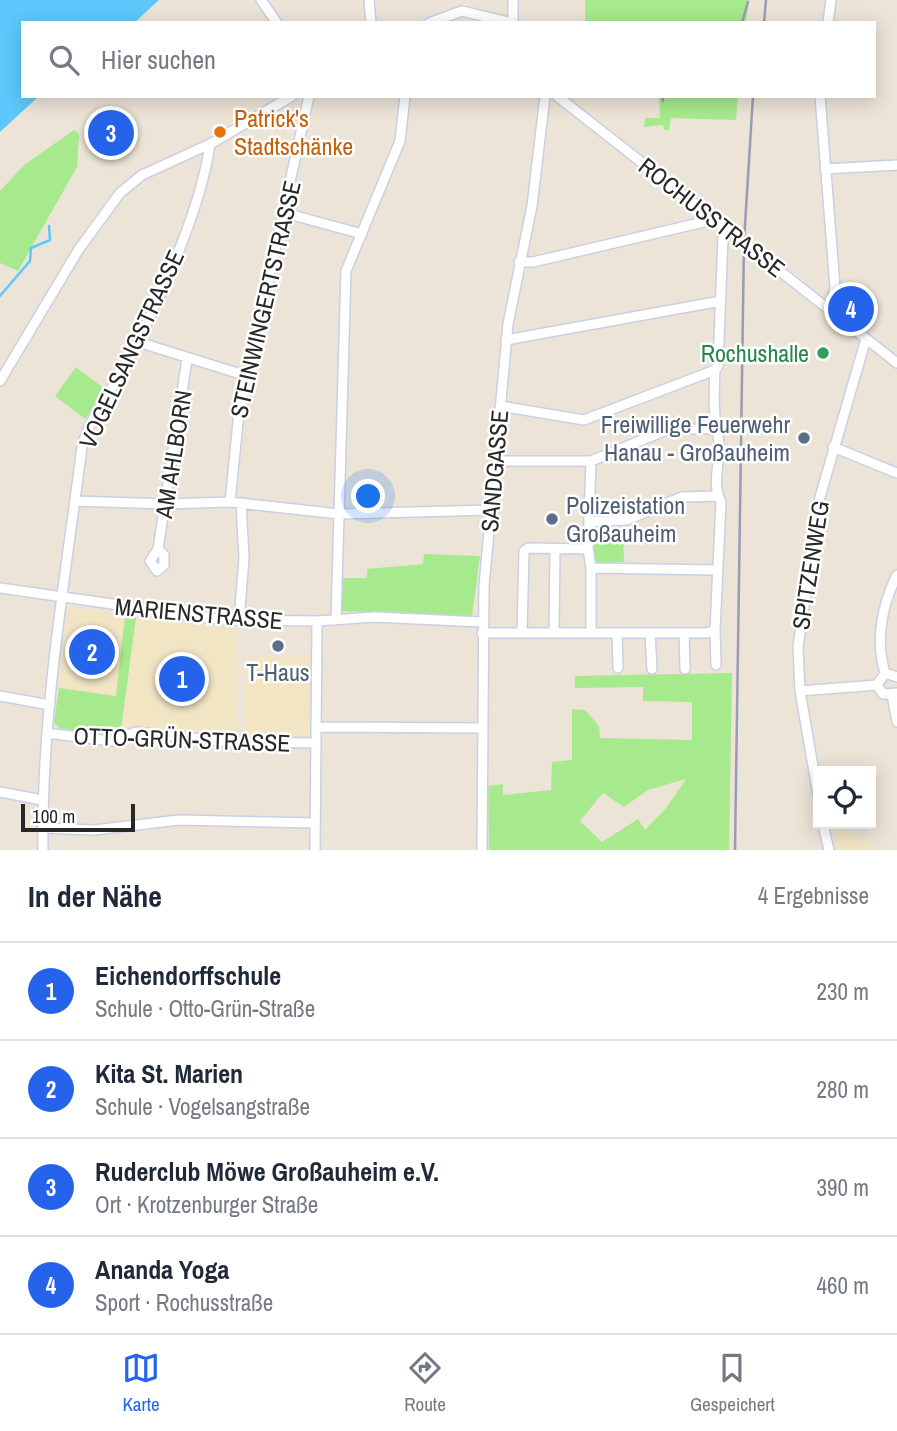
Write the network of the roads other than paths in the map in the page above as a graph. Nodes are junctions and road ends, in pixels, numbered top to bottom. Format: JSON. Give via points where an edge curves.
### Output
{"nodes":[{"id":1,"x":369,"y":0,"type":"edge"},
{"id":2,"x":513,"y":0,"type":"edge"},
{"id":3,"x":831,"y":0,"type":"edge"},
{"id":4,"x":266,"y":2,"type":"edge"},
{"id":5,"x":276,"y":21,"type":"edge"},
{"id":6,"x":372,"y":21,"type":"edge"},
{"id":7,"x":434,"y":21,"type":"edge"},
{"id":8,"x":505,"y":21,"type":"edge"},
{"id":9,"x":512,"y":21,"type":"edge"},
{"id":10,"x":828,"y":21,"type":"edge"},
{"id":11,"x":289,"y":98,"type":"edge"},
{"id":12,"x":310,"y":98,"type":"edge"},
{"id":13,"x":405,"y":98,"type":"edge"},
{"id":14,"x":545,"y":98,"type":"edge"},
{"id":15,"x":560,"y":98,"type":"edge"},
{"id":16,"x":820,"y":98,"type":"edge"},
{"id":17,"x":210,"y":144,"type":"junction"},
{"id":18,"x":897,"y":165,"type":"edge"},
{"id":19,"x":825,"y":169,"type":"junction"},
{"id":20,"x":285,"y":213,"type":"junction"},
{"id":21,"x":712,"y":216,"type":"junction"},
{"id":22,"x":730,"y":229,"type":"junction"},
{"id":23,"x":362,"y":234,"type":"junction"},
{"id":24,"x":519,"y":262,"type":"junction"},
{"id":25,"x":721,"y":301,"type":"junction"},
{"id":26,"x":830,"y":311,"type":"junction"},
{"id":27,"x":866,"y":339,"type":"junction"},
{"id":28,"x":506,"y":340,"type":"junction"},
{"id":29,"x":138,"y":342,"type":"junction"},
{"id":30,"x":895,"y":358,"type":"edge"},
{"id":31,"x":187,"y":359,"type":"junction"},
{"id":32,"x":715,"y":370,"type":"junction"},
{"id":33,"x":247,"y":376,"type":"junction"},
{"id":34,"x":0,"y":381,"type":"edge"},
{"id":35,"x":500,"y":406,"type":"junction"},
{"id":36,"x":714,"y":429,"type":"junction"},
{"id":37,"x":833,"y":447,"type":"junction"},
{"id":38,"x":495,"y":461,"type":"junction"},
{"id":39,"x":591,"y":461,"type":"junction"},
{"id":40,"x":897,"y":473,"type":"edge"},
{"id":41,"x":718,"y":496,"type":"junction"},
{"id":42,"x":75,"y":500,"type":"junction"},
{"id":43,"x":230,"y":502,"type":"junction"},
{"id":44,"x":242,"y":503,"type":"junction"},
{"id":45,"x":165,"y":504,"type":"junction"},
{"id":46,"x":491,"y":510,"type":"junction"},
{"id":47,"x":339,"y":514,"type":"junction"},
{"id":48,"x":590,"y":522,"type":"junction"},
{"id":49,"x":587,"y":548,"type":"junction"},
{"id":50,"x":158,"y":549,"type":"dead end"},
{"id":51,"x":555,"y":549,"type":"junction"},
{"id":52,"x":591,"y":568,"type":"junction"},
{"id":53,"x":717,"y":570,"type":"junction"},
{"id":54,"x":897,"y":575,"type":"edge"},
{"id":55,"x":894,"y":587,"type":"edge"},
{"id":56,"x":0,"y":588,"type":"edge"},
{"id":57,"x":64,"y":599,"type":"junction"},
{"id":58,"x":239,"y":620,"type":"junction"},
{"id":59,"x":335,"y":620,"type":"junction"},
{"id":60,"x":317,"y":621,"type":"junction"},
{"id":61,"x":482,"y":622,"type":"junction"},
{"id":62,"x":715,"y":630,"type":"junction"},
{"id":63,"x":482,"y":633,"type":"junction"},
{"id":64,"x":522,"y":633,"type":"junction"},
{"id":65,"x":554,"y":633,"type":"junction"},
{"id":66,"x":591,"y":633,"type":"junction"},
{"id":67,"x":617,"y":633,"type":"junction"},
{"id":68,"x":650,"y":633,"type":"junction"},
{"id":69,"x":684,"y":634,"type":"junction"},
{"id":70,"x":716,"y":665,"type":"dead end"},
{"id":71,"x":618,"y":668,"type":"dead end"},
{"id":72,"x":652,"y":669,"type":"dead end"},
{"id":73,"x":685,"y":669,"type":"dead end"},
{"id":74,"x":885,"y":673,"type":"junction"},
{"id":75,"x":897,"y":677,"type":"edge"},
{"id":76,"x":877,"y":685,"type":"junction"},
{"id":77,"x":800,"y":691,"type":"junction"},
{"id":78,"x":895,"y":694,"type":"edge"},
{"id":79,"x":0,"y":696,"type":"edge"},
{"id":80,"x":50,"y":705,"type":"junction"},
{"id":81,"x":897,"y":722,"type":"edge"},
{"id":82,"x":317,"y":727,"type":"junction"},
{"id":83,"x":482,"y":727,"type":"junction"},
{"id":84,"x":47,"y":733,"type":"junction"},
{"id":85,"x":316,"y":743,"type":"junction"},
{"id":86,"x":813,"y":766,"type":"edge"},
{"id":87,"x":0,"y":792,"type":"edge"},
{"id":88,"x":42,"y":800,"type":"junction"},
{"id":89,"x":315,"y":823,"type":"junction"},
{"id":90,"x":43,"y":828,"type":"junction"},
{"id":91,"x":824,"y":829,"type":"edge"},
{"id":92,"x":43,"y":850,"type":"edge"},
{"id":93,"x":315,"y":850,"type":"edge"},
{"id":94,"x":482,"y":850,"type":"edge"},
{"id":95,"x":829,"y":850,"type":"edge"}],
"edges":[{"from":1,"to":6,"type":"street"},
{"from":2,"to":9,"type":"street"},
{"from":3,"to":10,"type":"street"},
{"from":4,"to":5,"type":"street"},
{"from":7,"to":8,"type":"street","via":[[462,11]]},
{"from":11,"to":17,"type":"street"},
{"from":12,"to":20,"type":"street","name":"STEINWINGERTSTRASSE"},
{"from":13,"to":23,"type":"street","via":[[400,141]]},
{"from":14,"to":24,"type":"street","name":"SANDGASSE"},
{"from":15,"to":21,"type":"street","name":"ROCHUSSTRASSE"},
{"from":16,"to":19,"type":"street"},
{"from":17,"to":29,"type":"street","name":"VOGELSANGSTRASSE","via":[[193,213]]},
{"from":17,"to":34,"type":"street","via":[[142,176],[120,193],[79,249]]},
{"from":18,"to":19,"type":"street"},
{"from":19,"to":26,"type":"street","via":[[835,287]]},
{"from":20,"to":23,"type":"street"},
{"from":20,"to":33,"type":"street","name":"STEINWINGERTSTRASSE"},
{"from":21,"to":22,"type":"street","name":"ROCHUSSTRASSE"},
{"from":21,"to":24,"type":"street","via":[[708,221]]},
{"from":22,"to":25,"type":"street","via":[[723,237]]},
{"from":22,"to":26,"type":"street","name":"ROCHUSSTRASSE"},
{"from":23,"to":47,"type":"street","via":[[346,276]]},
{"from":24,"to":28,"type":"street","name":"SANDGASSE"},
{"from":25,"to":28,"type":"street"},
{"from":25,"to":32,"type":"street"},
{"from":26,"to":27,"type":"street","name":"ROCHUSSTRASSE"},
{"from":27,"to":30,"type":"street","name":"ROCHUSSTRASSE"},
{"from":27,"to":37,"type":"street","name":"SPITZENWEG"},
{"from":28,"to":35,"type":"street","name":"SANDGASSE"},
{"from":29,"to":31,"type":"street","name":"AM AHLBORN"},
{"from":29,"to":42,"type":"street","name":"VOGELSANGSTRASSE","via":[[85,436]]},
{"from":31,"to":33,"type":"street","name":"AM AHLBORN"},
{"from":31,"to":45,"type":"street","name":"AM AHLBORN"},
{"from":32,"to":35,"type":"street","via":[[584,420]]},
{"from":32,"to":36,"type":"street"},
{"from":33,"to":43,"type":"street","name":"STEINWINGERTSTRASSE","via":[[235,438]]},
{"from":35,"to":38,"type":"street","name":"SANDGASSE"},
{"from":36,"to":39,"type":"street","via":[[669,429]]},
{"from":36,"to":41,"type":"street","via":[[718,436]]},
{"from":37,"to":40,"type":"street"},
{"from":37,"to":77,"type":"street","name":"SPITZENWEG","via":[[806,576],[798,647]]},
{"from":38,"to":39,"type":"street"},
{"from":38,"to":46,"type":"street","name":"SANDGASSE"},
{"from":39,"to":48,"type":"street"},
{"from":41,"to":48,"type":"street","via":[[681,497],[627,520]]},
{"from":41,"to":53,"type":"street"},
{"from":42,"to":45,"type":"street"},
{"from":42,"to":57,"type":"street","name":"VOGELSANGSTRASSE"},
{"from":43,"to":44,"type":"street"},
{"from":43,"to":45,"type":"street"},
{"from":44,"to":47,"type":"street"},
{"from":44,"to":58,"type":"street"},
{"from":45,"to":50,"type":"street","name":"AM AHLBORN"},
{"from":46,"to":47,"type":"street"},
{"from":46,"to":61,"type":"street","name":"SANDGASSE"},
{"from":47,"to":59,"type":"street"},
{"from":48,"to":49,"type":"street"},
{"from":49,"to":51,"type":"street"},
{"from":49,"to":52,"type":"street"},
{"from":51,"to":64,"type":"street","via":[[528,548],[522,554]]},
{"from":51,"to":65,"type":"street"},
{"from":52,"to":53,"type":"street"},
{"from":52,"to":66,"type":"street"},
{"from":53,"to":62,"type":"street"},
{"from":54,"to":55,"type":"street"},
{"from":55,"to":74,"type":"street","via":[[880,640]]},
{"from":56,"to":57,"type":"street","name":"MARIENSTRASSE"},
{"from":57,"to":58,"type":"street","name":"MARIENSTRASSE"},
{"from":57,"to":80,"type":"street","name":"VOGELSANGSTRASSE"},
{"from":58,"to":60,"type":"street","name":"MARIENSTRASSE"},
{"from":59,"to":60,"type":"street","name":"MARIENSTRASSE"},
{"from":59,"to":61,"type":"street","name":"MARIENSTRASSE","via":[[374,617]]},
{"from":60,"to":82,"type":"street"},
{"from":61,"to":63,"type":"street","name":"SANDGASSE"},
{"from":62,"to":69,"type":"street"},
{"from":62,"to":70,"type":"street"},
{"from":63,"to":64,"type":"street"},
{"from":63,"to":83,"type":"street","name":"SANDGASSE"},
{"from":64,"to":65,"type":"street"},
{"from":65,"to":66,"type":"street"},
{"from":66,"to":67,"type":"street"},
{"from":67,"to":68,"type":"street"},
{"from":67,"to":71,"type":"street"},
{"from":68,"to":69,"type":"street"},
{"from":68,"to":72,"type":"street"},
{"from":69,"to":73,"type":"street"},
{"from":74,"to":75,"type":"street"},
{"from":74,"to":76,"type":"street"},
{"from":76,"to":77,"type":"street"},
{"from":76,"to":78,"type":"street","via":[[883,694]]},
{"from":77,"to":86,"type":"street","name":"SPITZENWEG"},
{"from":78,"to":81,"type":"street"},
{"from":79,"to":80,"type":"street"},
{"from":80,"to":84,"type":"street","name":"VOGELSANGSTRASSE"},
{"from":82,"to":83,"type":"street"},
{"from":82,"to":85,"type":"street"},
{"from":83,"to":94,"type":"street","name":"SANDGASSE"},
{"from":84,"to":85,"type":"street","name":"OTTO-GRÜN-STRASSE","via":[[111,741],[136,732],[238,743]]},
{"from":84,"to":88,"type":"street","name":"VOGELSANGSTRASSE"},
{"from":85,"to":89,"type":"street"},
{"from":87,"to":88,"type":"street"},
{"from":88,"to":90,"type":"street","name":"VOGELSANGSTRASSE"},
{"from":89,"to":90,"type":"street","via":[[179,820],[94,830]]},
{"from":89,"to":93,"type":"street"},
{"from":90,"to":92,"type":"street","name":"VOGELSANGSTRASSE"},
{"from":91,"to":95,"type":"street"}]}
